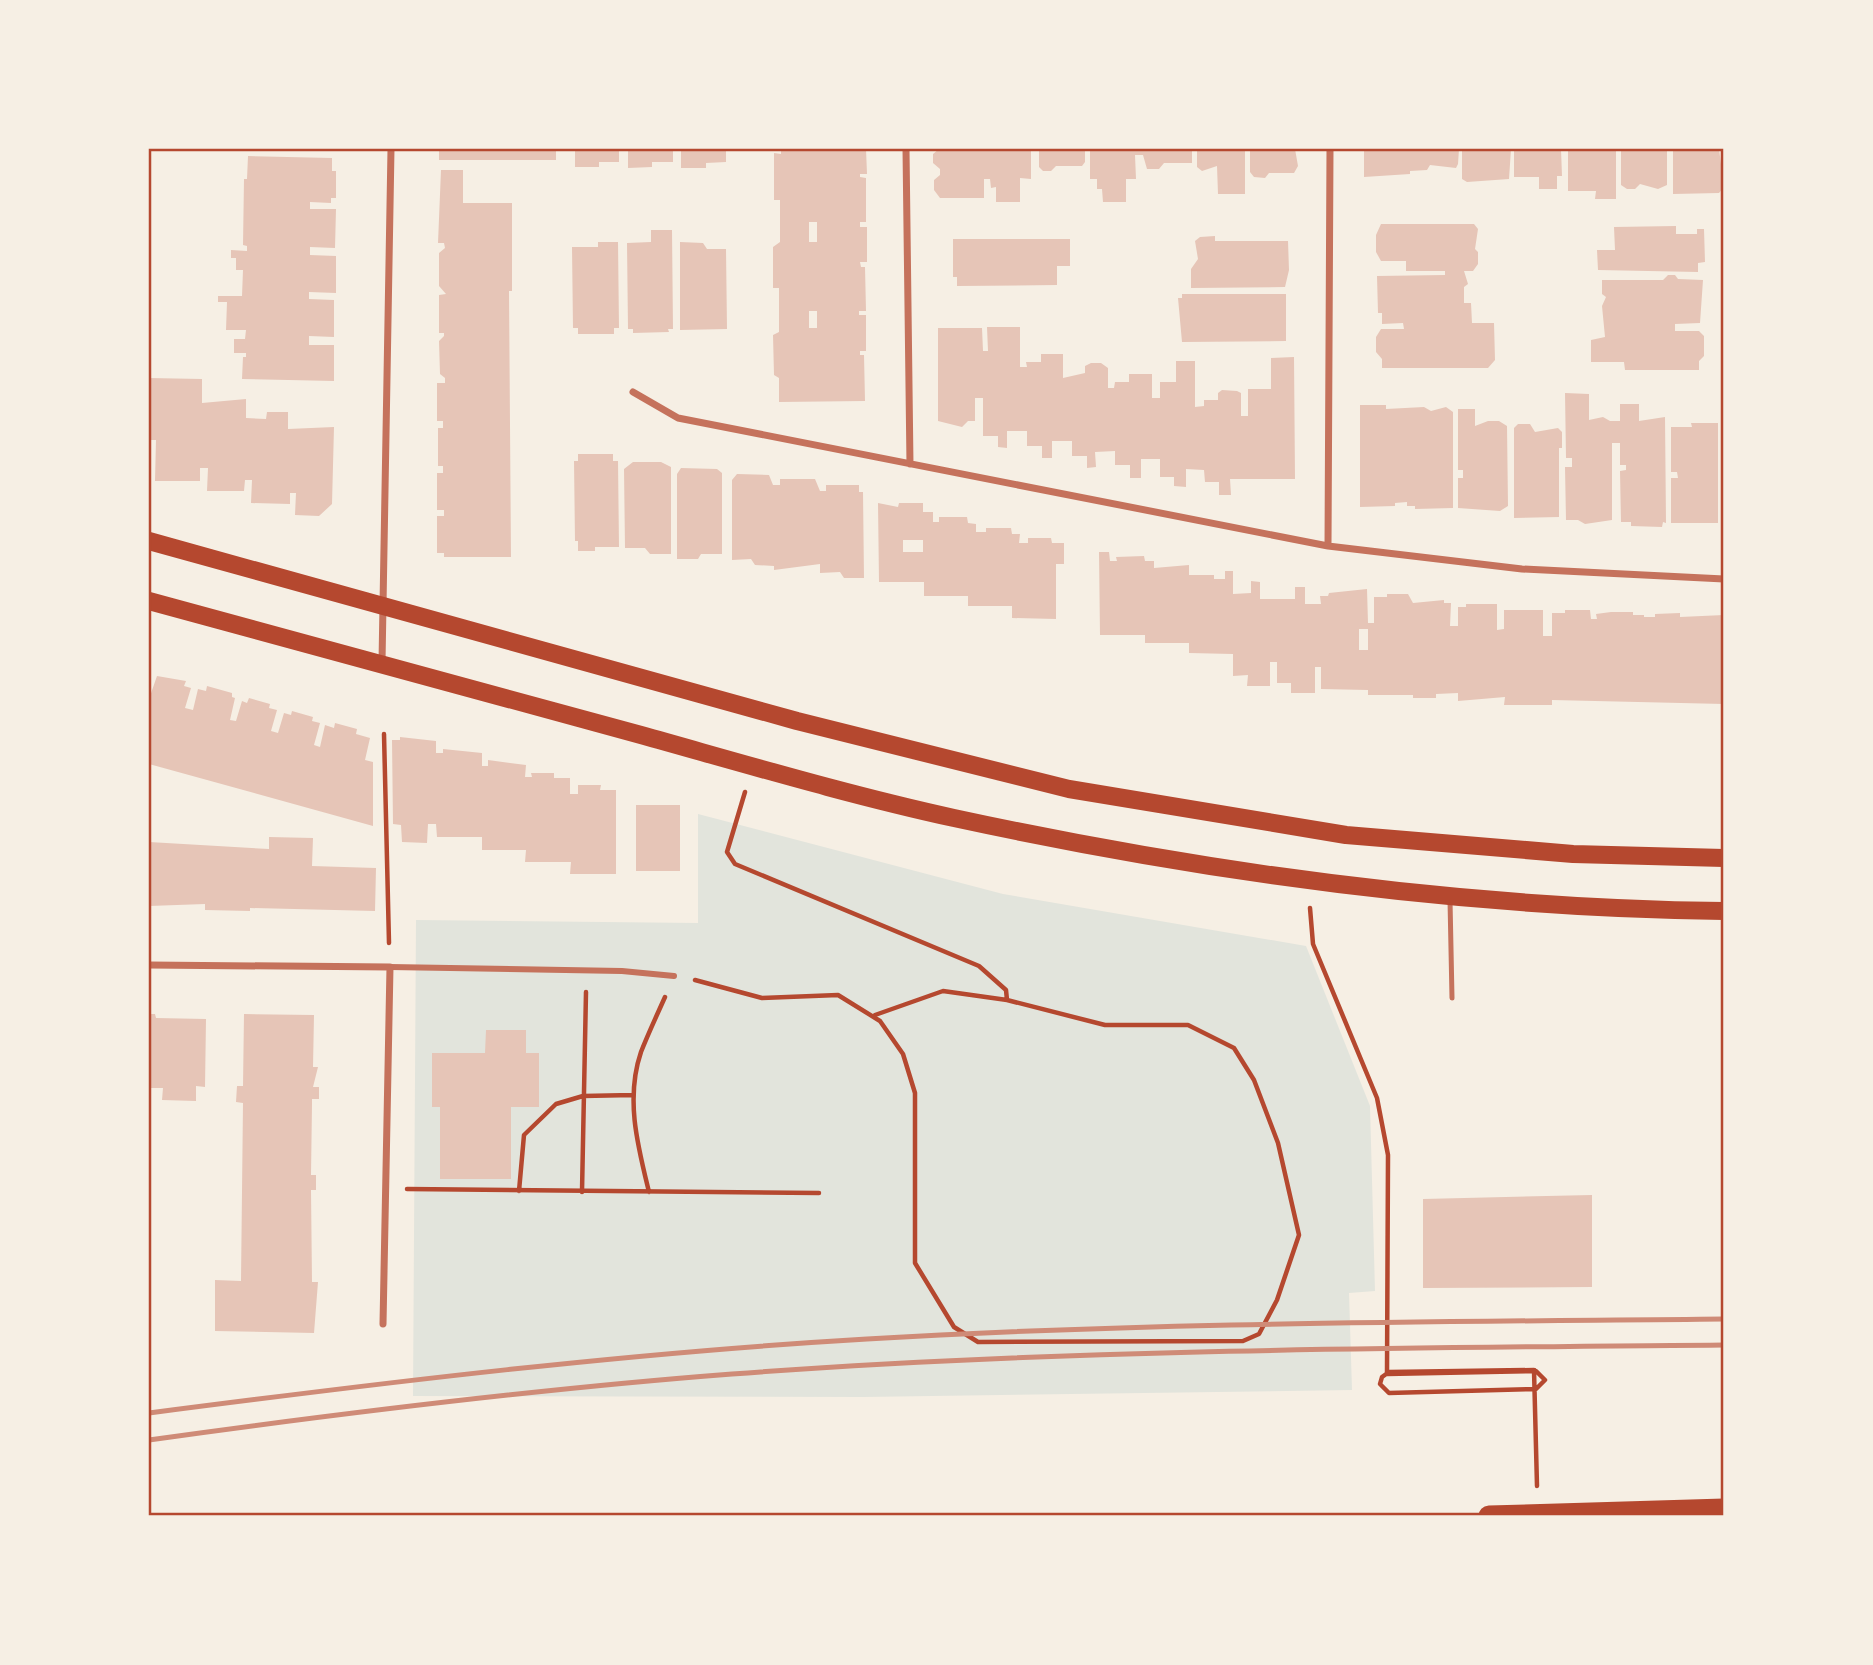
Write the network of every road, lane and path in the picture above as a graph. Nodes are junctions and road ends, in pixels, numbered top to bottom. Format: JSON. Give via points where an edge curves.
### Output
{"nodes":[{"id":1,"x":391,"y":149,"type":"edge"},
{"id":2,"x":905,"y":149,"type":"edge"},
{"id":3,"x":1330,"y":149,"type":"edge"},
{"id":4,"x":633,"y":392,"type":"dead end"},
{"id":5,"x":910,"y":464,"type":"junction"},
{"id":6,"x":149,"y":541,"type":"edge"},
{"id":7,"x":1328,"y":546,"type":"junction"},
{"id":8,"x":1724,"y":579,"type":"edge"},
{"id":9,"x":149,"y":601,"type":"edge"},
{"id":10,"x":384,"y":605,"type":"junction"},
{"id":11,"x":382,"y":664,"type":"junction"},
{"id":12,"x":384,"y":734,"type":"dead end"},
{"id":13,"x":753,"y":766,"type":"junction"},
{"id":14,"x":1724,"y":859,"type":"edge"},
{"id":15,"x":1308,"y":882,"type":"junction"},
{"id":16,"x":1450,"y":897,"type":"junction"},
{"id":17,"x":1724,"y":911,"type":"edge"},
{"id":18,"x":149,"y":965,"type":"edge"},
{"id":19,"x":390,"y":967,"type":"junction"},
{"id":20,"x":587,"y":970,"type":"junction"},
{"id":21,"x":674,"y":976,"type":"junction"},
{"id":22,"x":1452,"y":998,"type":"dead end"},
{"id":23,"x":1007,"y":1000,"type":"junction"},
{"id":24,"x":875,"y":1015,"type":"junction"},
{"id":25,"x":633,"y":1095,"type":"junction"},
{"id":26,"x":583,"y":1096,"type":"junction"},
{"id":27,"x":385,"y":1188,"type":"junction"},
{"id":28,"x":519,"y":1191,"type":"junction"},
{"id":29,"x":582,"y":1192,"type":"junction"},
{"id":30,"x":649,"y":1192,"type":"junction"},
{"id":31,"x":818,"y":1193,"type":"dead end"},
{"id":32,"x":383,"y":1324,"type":"dead end"},
{"id":33,"x":1537,"y":1490,"type":"dead end"},
{"id":34,"x":1724,"y":1509,"type":"edge"},
{"id":35,"x":1489,"y":1516,"type":"edge"}],
"edges":[{"from":1,"to":10,"type":"street"},
{"from":2,"to":5,"type":"street"},
{"from":3,"to":7,"type":"street"},
{"from":4,"to":5,"type":"street","via":[[678,418]]},
{"from":5,"to":7,"type":"street"},
{"from":6,"to":10,"type":"main road"},
{"from":7,"to":8,"type":"street","via":[[1522,569]]},
{"from":9,"to":11,"type":"main road"},
{"from":10,"to":11,"type":"street"},
{"from":10,"to":14,"type":"main road","via":[[797,721],[1069,789],[1346,835],[1573,854]]},
{"from":11,"to":13,"type":"main road"},
{"from":12,"to":19,"type":"path"},
{"from":13,"to":15,"type":"main road","via":[[951,817]]},
{"from":13,"to":23,"type":"path","via":[[727,852],[735,864],[979,967],[1006,990]]},
{"from":15,"to":16,"type":"main road"},
{"from":15,"to":33,"type":"path","via":[[1313,944],[1377,1098],[1388,1155],[1387,1374],[1428,1373],[1455,1373],[1509,1371],[1522,1371],[1536,1371],[1545,1380],[1536,1389],[1522,1389],[1389,1393],[1383,1390],[1382,1377],[1389,1373],[1534,1370],[1534,1383],[1535,1396]]},
{"from":16,"to":17,"type":"main road","via":[[1602,910]]},
{"from":16,"to":22,"type":"lane"},
{"from":18,"to":19,"type":"street"},
{"from":19,"to":20,"type":"street"},
{"from":19,"to":27,"type":"street"},
{"from":20,"to":21,"type":"street"},
{"from":20,"to":26,"type":"path"},
{"from":21,"to":24,"type":"path","via":[[762,998],[838,995]]},
{"from":21,"to":25,"type":"path","via":[[640,1055]]},
{"from":23,"to":24,"type":"path","via":[[943,991]]},
{"from":23,"to":24,"type":"path","via":[[1105,1025],[1188,1025],[1234,1048],[1254,1080],[1278,1143],[1299,1235],[1277,1300],[1259,1334],[1243,1341],[978,1342],[954,1327],[915,1263],[915,1093],[903,1054]]},
{"from":25,"to":26,"type":"path"},
{"from":25,"to":30,"type":"path","via":[[636,1135]]},
{"from":26,"to":28,"type":"path","via":[[556,1104],[524,1135]]},
{"from":26,"to":29,"type":"path"},
{"from":27,"to":28,"type":"path"},
{"from":27,"to":32,"type":"street"},
{"from":28,"to":29,"type":"path"},
{"from":29,"to":30,"type":"path"},
{"from":30,"to":31,"type":"path"},
{"from":34,"to":35,"type":"highway"}]}
